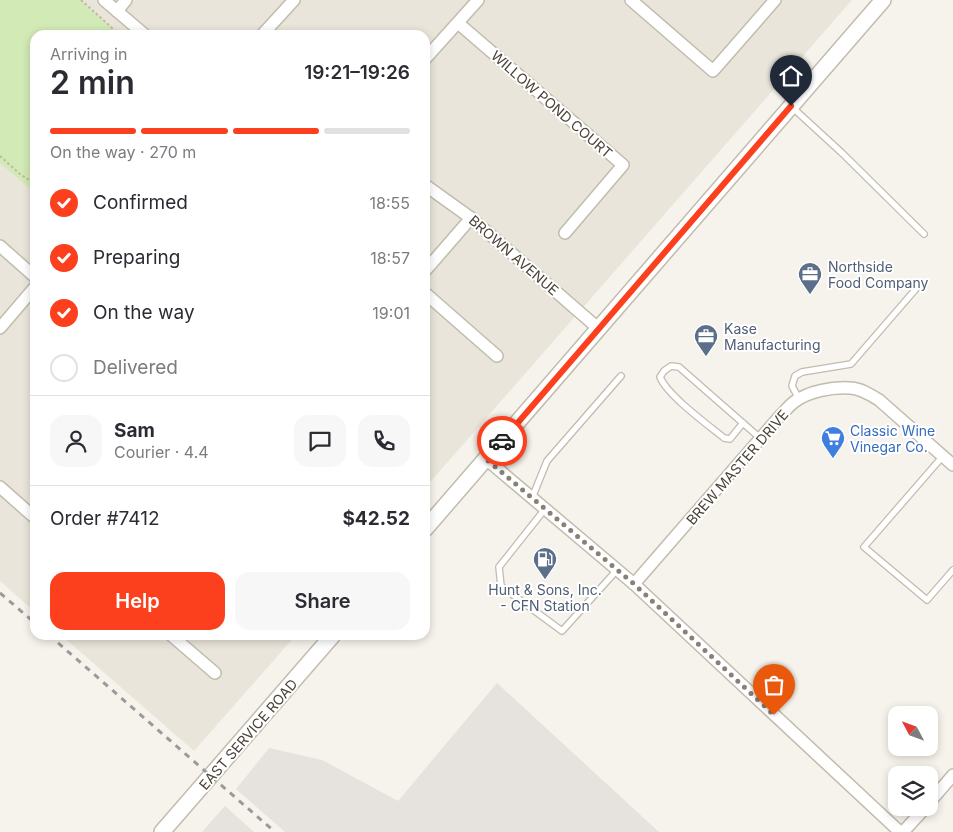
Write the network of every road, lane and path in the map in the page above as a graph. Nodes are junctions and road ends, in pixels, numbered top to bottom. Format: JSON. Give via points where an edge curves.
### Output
{"nodes":[{"id":1,"x":81,"y":0,"type":"edge"},
{"id":2,"x":104,"y":0,"type":"edge"},
{"id":3,"x":126,"y":0,"type":"edge"},
{"id":4,"x":294,"y":0,"type":"edge"},
{"id":5,"x":478,"y":0,"type":"edge"},
{"id":6,"x":631,"y":0,"type":"edge"},
{"id":7,"x":775,"y":0,"type":"edge"},
{"id":8,"x":883,"y":0,"type":"edge"},
{"id":9,"x":117,"y":11,"type":"junction"},
{"id":10,"x":458,"y":23,"type":"junction"},
{"id":11,"x":114,"y":30,"type":"edge"},
{"id":12,"x":139,"y":30,"type":"edge"},
{"id":13,"x":267,"y":30,"type":"edge"},
{"id":14,"x":430,"y":54,"type":"edge"},
{"id":15,"x":791,"y":106,"type":"junction"},
{"id":16,"x":0,"y":156,"type":"edge"},
{"id":17,"x":30,"y":180,"type":"edge"},
{"id":18,"x":430,"y":189,"type":"edge"},
{"id":19,"x":471,"y":218,"type":"junction"},
{"id":20,"x":565,"y":233,"type":"dead end"},
{"id":21,"x":924,"y":234,"type":"dead end"},
{"id":22,"x":0,"y":246,"type":"edge"},
{"id":23,"x":430,"y":265,"type":"edge"},
{"id":24,"x":30,"y":273,"type":"edge"},
{"id":25,"x":921,"y":283,"type":"dead end"},
{"id":26,"x":30,"y":293,"type":"edge"},
{"id":27,"x":430,"y":297,"type":"edge"},
{"id":28,"x":0,"y":328,"type":"edge"},
{"id":29,"x":599,"y":329,"type":"junction"},
{"id":30,"x":497,"y":356,"type":"dead end"},
{"id":31,"x":621,"y":376,"type":"dead end"},
{"id":32,"x":799,"y":399,"type":"junction"},
{"id":33,"x":743,"y":423,"type":"junction"},
{"id":34,"x":760,"y":438,"type":"junction"},
{"id":35,"x":943,"y":456,"type":"junction"},
{"id":36,"x":486,"y":459,"type":"junction"},
{"id":37,"x":953,"y":465,"type":"edge"},
{"id":38,"x":0,"y":487,"type":"edge"},
{"id":39,"x":532,"y":498,"type":"junction"},
{"id":40,"x":545,"y":509,"type":"junction"},
{"id":41,"x":30,"y":510,"type":"edge"},
{"id":42,"x":430,"y":523,"type":"edge"},
{"id":43,"x":617,"y":570,"type":"junction"},
{"id":44,"x":953,"y":570,"type":"edge"},
{"id":45,"x":634,"y":584,"type":"junction"},
{"id":46,"x":177,"y":640,"type":"edge"},
{"id":47,"x":329,"y":640,"type":"edge"},
{"id":48,"x":215,"y":674,"type":"dead end"},
{"id":49,"x":951,"y":780,"type":"edge"},
{"id":50,"x":938,"y":794,"type":"edge"},
{"id":51,"x":917,"y":816,"type":"edge"},
{"id":52,"x":162,"y":832,"type":"edge"},
{"id":53,"x":902,"y":832,"type":"edge"}],
"edges":[{"from":1,"to":11,"type":"path"},
{"from":2,"to":9,"type":"street"},
{"from":3,"to":9,"type":"street"},
{"from":4,"to":13,"type":"street"},
{"from":5,"to":10,"type":"street"},
{"from":6,"to":7,"type":"street","via":[[713,71]]},
{"from":8,"to":15,"type":"street"},
{"from":9,"to":12,"type":"street"},
{"from":10,"to":14,"type":"street"},
{"from":10,"to":20,"type":"street","name":"WILLOW POND COURT","via":[[624,165]]},
{"from":15,"to":21,"type":"lane"},
{"from":15,"to":29,"type":"street"},
{"from":16,"to":17,"type":"path"},
{"from":18,"to":19,"type":"street","name":"BROWN AVENUE"},
{"from":19,"to":23,"type":"street"},
{"from":19,"to":29,"type":"street","name":"BROWN AVENUE"},
{"from":22,"to":24,"type":"street"},
{"from":25,"to":32,"type":"lane","via":[[851,364],[795,376],[792,386]]},
{"from":26,"to":28,"type":"street"},
{"from":27,"to":30,"type":"street"},
{"from":29,"to":36,"type":"street"},
{"from":31,"to":39,"type":"lane","via":[[547,461]]},
{"from":32,"to":34,"type":"street","name":"BREW MASTER DRIVE"},
{"from":32,"to":35,"type":"street","name":"BREW MASTER DRIVE","via":[[816,392],[848,388],[868,394]]},
{"from":33,"to":33,"type":"lane","via":[[679,367],[671,366],[660,377],[670,392],[724,438],[730,439]]},
{"from":33,"to":34,"type":"lane"},
{"from":34,"to":45,"type":"street","name":"BREW MASTER DRIVE"},
{"from":35,"to":37,"type":"street","name":"BREW MASTER DRIVE"},
{"from":35,"to":44,"type":"lane","via":[[864,547],[926,600]]},
{"from":36,"to":39,"type":"street"},
{"from":36,"to":42,"type":"street"},
{"from":38,"to":41,"type":"street"},
{"from":39,"to":40,"type":"street"},
{"from":40,"to":43,"type":"street"},
{"from":40,"to":43,"type":"lane","via":[[499,567],[501,586],[562,631]]},
{"from":43,"to":45,"type":"street"},
{"from":45,"to":53,"type":"street"},
{"from":46,"to":48,"type":"street"},
{"from":47,"to":52,"type":"street","name":"EAST SERVICE ROAD"},
{"from":49,"to":50,"type":"street"},
{"from":51,"to":53,"type":"street"}]}
